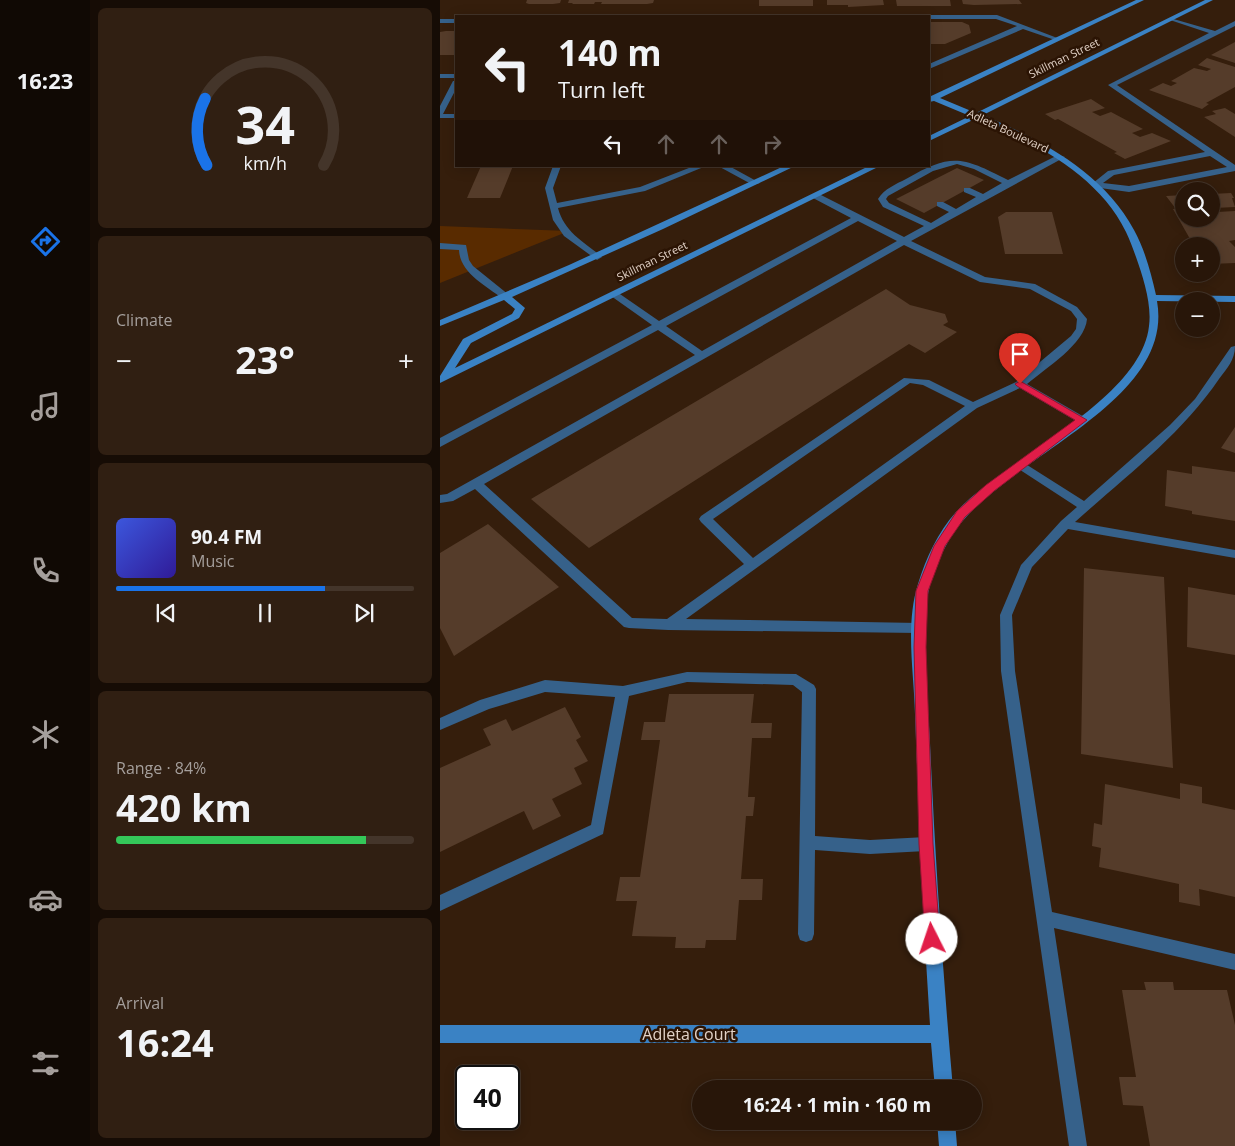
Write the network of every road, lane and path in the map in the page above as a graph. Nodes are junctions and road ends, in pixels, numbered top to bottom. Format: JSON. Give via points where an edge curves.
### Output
{"nodes":[{"id":1,"x":1141,"y":0,"type":"edge"},
{"id":2,"x":1210,"y":0,"type":"edge"},
{"id":3,"x":930,"y":16,"type":"edge"},
{"id":4,"x":1172,"y":19,"type":"junction"},
{"id":5,"x":440,"y":21,"type":"edge"},
{"id":6,"x":455,"y":21,"type":"edge"},
{"id":7,"x":1235,"y":23,"type":"edge"},
{"id":8,"x":1021,"y":27,"type":"junction"},
{"id":9,"x":1215,"y":33,"type":"junction"},
{"id":10,"x":1057,"y":39,"type":"junction"},
{"id":11,"x":930,"y":57,"type":"edge"},
{"id":12,"x":952,"y":57,"type":"junction"},
{"id":13,"x":930,"y":67,"type":"edge"},
{"id":14,"x":440,"y":76,"type":"edge"},
{"id":15,"x":455,"y":76,"type":"edge"},
{"id":16,"x":455,"y":85,"type":"edge"},
{"id":17,"x":930,"y":98,"type":"edge"},
{"id":18,"x":440,"y":115,"type":"edge"},
{"id":19,"x":976,"y":115,"type":"junction"},
{"id":20,"x":455,"y":116,"type":"edge"},
{"id":21,"x":930,"y":138,"type":"edge"},
{"id":22,"x":1212,"y":153,"type":"junction"},
{"id":23,"x":1061,"y":157,"type":"junction"},
{"id":24,"x":557,"y":167,"type":"edge"},
{"id":25,"x":700,"y":167,"type":"edge"},
{"id":26,"x":724,"y":167,"type":"edge"},
{"id":27,"x":789,"y":167,"type":"edge"},
{"id":28,"x":874,"y":167,"type":"edge"},
{"id":29,"x":1235,"y":169,"type":"edge"},
{"id":30,"x":929,"y":171,"type":"junction"},
{"id":31,"x":940,"y":177,"type":"dead end"},
{"id":32,"x":756,"y":183,"type":"junction"},
{"id":33,"x":1008,"y":183,"type":"junction"},
{"id":34,"x":903,"y":184,"type":"junction"},
{"id":35,"x":1096,"y":185,"type":"junction"},
{"id":36,"x":914,"y":190,"type":"dead end"},
{"id":37,"x":967,"y":190,"type":"dead end"},
{"id":38,"x":816,"y":196,"type":"junction"},
{"id":39,"x":983,"y":197,"type":"junction"},
{"id":40,"x":940,"y":204,"type":"dead end"},
{"id":41,"x":553,"y":206,"type":"junction"},
{"id":42,"x":956,"y":212,"type":"junction"},
{"id":43,"x":858,"y":218,"type":"junction"},
{"id":44,"x":931,"y":226,"type":"junction"},
{"id":45,"x":904,"y":241,"type":"junction"},
{"id":46,"x":440,"y":246,"type":"edge"},
{"id":47,"x":597,"y":257,"type":"junction"},
{"id":48,"x":614,"y":294,"type":"junction"},
{"id":49,"x":506,"y":297,"type":"junction"},
{"id":50,"x":1152,"y":298,"type":"junction"},
{"id":51,"x":1235,"y":299,"type":"edge"},
{"id":52,"x":440,"y":323,"type":"edge"},
{"id":53,"x":660,"y":325,"type":"junction"},
{"id":54,"x":1235,"y":349,"type":"edge"},
{"id":55,"x":700,"y":354,"type":"junction"},
{"id":56,"x":442,"y":378,"type":"edge"},
{"id":57,"x":1020,"y":384,"type":"junction"},
{"id":58,"x":973,"y":406,"type":"junction"},
{"id":59,"x":1082,"y":420,"type":"junction"},
{"id":60,"x":440,"y":443,"type":"edge"},
{"id":61,"x":1020,"y":466,"type":"junction"},
{"id":62,"x":476,"y":483,"type":"junction"},
{"id":63,"x":440,"y":499,"type":"edge"},
{"id":64,"x":1085,"y":507,"type":"junction"},
{"id":65,"x":1065,"y":524,"type":"junction"},
{"id":66,"x":1235,"y":554,"type":"edge"},
{"id":67,"x":752,"y":564,"type":"junction"},
{"id":68,"x":668,"y":624,"type":"junction"},
{"id":69,"x":920,"y":628,"type":"junction"},
{"id":70,"x":623,"y":692,"type":"junction"},
{"id":71,"x":440,"y":724,"type":"edge"},
{"id":72,"x":807,"y":843,"type":"junction"},
{"id":73,"x":926,"y":844,"type":"junction"},
{"id":74,"x":440,"y":903,"type":"edge"},
{"id":75,"x":1045,"y":918,"type":"junction"},
{"id":76,"x":806,"y":934,"type":"dead end"},
{"id":77,"x":1235,"y":962,"type":"edge"},
{"id":78,"x":440,"y":1034,"type":"edge"},
{"id":79,"x":939,"y":1034,"type":"junction"},
{"id":80,"x":943,"y":1080,"type":"edge"},
{"id":81,"x":947,"y":1130,"type":"edge"},
{"id":82,"x":948,"y":1146,"type":"edge"},
{"id":83,"x":1078,"y":1146,"type":"edge"}],
"edges":[{"from":1,"to":10,"type":"main road","name":"Skillman Street"},
{"from":2,"to":4,"type":"main road","name":"Skillman Street"},
{"from":3,"to":8,"type":"lane","via":[[997,17]]},
{"from":4,"to":9,"type":"lane"},
{"from":4,"to":19,"type":"main road","name":"Skillman Street"},
{"from":5,"to":6,"type":"lane"},
{"from":7,"to":9,"type":"lane"},
{"from":8,"to":10,"type":"lane"},
{"from":8,"to":12,"type":"lane"},
{"from":9,"to":22,"type":"lane","via":[[1112,84]]},
{"from":10,"to":17,"type":"main road","name":"Skillman Street"},
{"from":11,"to":12,"type":"lane"},
{"from":12,"to":13,"type":"lane"},
{"from":14,"to":15,"type":"lane"},
{"from":16,"to":18,"type":"lane"},
{"from":17,"to":19,"type":"main road","name":"Adleta Boulevard"},
{"from":18,"to":20,"type":"lane"},
{"from":19,"to":21,"type":"main road","name":"Skillman Street"},
{"from":19,"to":23,"type":"main road","name":"Adleta Boulevard"},
{"from":22,"to":29,"type":"lane"},
{"from":22,"to":35,"type":"lane","via":[[1111,172]]},
{"from":23,"to":33,"type":"lane"},
{"from":23,"to":35,"type":"main road","name":"Adleta Boulevard"},
{"from":24,"to":41,"type":"lane","via":[[549,188]]},
{"from":25,"to":41,"type":"lane","via":[[642,189]]},
{"from":26,"to":32,"type":"lane"},
{"from":27,"to":32,"type":"main road","name":"Skillman Street"},
{"from":28,"to":38,"type":"main road","name":"Skillman Street"},
{"from":29,"to":35,"type":"lane","via":[[1129,189]]},
{"from":30,"to":31,"type":"lane"},
{"from":30,"to":33,"type":"lane","via":[[945,163],[958,162]]},
{"from":30,"to":34,"type":"lane"},
{"from":32,"to":47,"type":"main road","name":"Skillman Street"},
{"from":33,"to":39,"type":"lane"},
{"from":34,"to":36,"type":"lane"},
{"from":34,"to":44,"type":"lane","via":[[882,199]]},
{"from":35,"to":50,"type":"main road","name":"Adleta Boulevard","via":[[1127,224],[1139,250]]},
{"from":37,"to":39,"type":"lane"},
{"from":38,"to":43,"type":"lane"},
{"from":38,"to":48,"type":"main road","name":"Skillman Street"},
{"from":39,"to":42,"type":"lane"},
{"from":40,"to":42,"type":"lane"},
{"from":41,"to":47,"type":"lane","via":[[557,220],[567,234]]},
{"from":42,"to":44,"type":"lane"},
{"from":43,"to":45,"type":"lane"},
{"from":43,"to":53,"type":"lane"},
{"from":44,"to":45,"type":"lane"},
{"from":45,"to":55,"type":"lane"},
{"from":45,"to":57,"type":"lane","via":[[982,280],[1032,286],[1074,309],[1082,319],[1081,329],[1075,338]]},
{"from":46,"to":49,"type":"lane","via":[[463,247],[468,268]]},
{"from":47,"to":49,"type":"main road","name":"Skillman Street"},
{"from":48,"to":53,"type":"lane"},
{"from":48,"to":56,"type":"main road","name":"Skillman Street"},
{"from":49,"to":52,"type":"main road","name":"Skillman Street"},
{"from":49,"to":56,"type":"main road","via":[[520,308],[516,316],[467,341]]},
{"from":50,"to":51,"type":"main road"},
{"from":50,"to":59,"type":"main road","name":"Adleta Boulevard","via":[[1154,329],[1149,349],[1134,374]]},
{"from":53,"to":55,"type":"lane"},
{"from":53,"to":60,"type":"lane"},
{"from":54,"to":64,"type":"lane","via":[[1199,401]]},
{"from":55,"to":62,"type":"lane"},
{"from":57,"to":58,"type":"lane"},
{"from":57,"to":59,"type":"lane"},
{"from":58,"to":67,"type":"lane"},
{"from":58,"to":67,"type":"lane","via":[[925,382],[908,380],[705,519]]},
{"from":59,"to":61,"type":"main road","name":"Adleta Boulevard"},
{"from":61,"to":64,"type":"lane"},
{"from":61,"to":69,"type":"main road","name":"Adleta Boulevard","via":[[961,514],[939,546],[922,591]]},
{"from":62,"to":63,"type":"lane","via":[[449,498]]},
{"from":62,"to":68,"type":"lane","via":[[629,623]]},
{"from":64,"to":65,"type":"lane"},
{"from":65,"to":66,"type":"lane"},
{"from":65,"to":75,"type":"lane","via":[[1027,565],[1006,615],[1008,671]]},
{"from":67,"to":68,"type":"lane"},
{"from":68,"to":69,"type":"lane"},
{"from":69,"to":73,"type":"main road","name":"Adleta Boulevard"},
{"from":70,"to":71,"type":"lane","via":[[545,686],[485,704]]},
{"from":70,"to":72,"type":"lane","via":[[687,677],[796,680],[809,689]]},
{"from":70,"to":74,"type":"lane","via":[[598,829]]},
{"from":72,"to":73,"type":"lane","via":[[870,847]]},
{"from":72,"to":76,"type":"lane"},
{"from":73,"to":79,"type":"main road","name":"Adleta Boulevard"},
{"from":75,"to":77,"type":"lane"},
{"from":75,"to":83,"type":"lane"},
{"from":78,"to":79,"type":"main road","name":"Adleta Court"},
{"from":79,"to":80,"type":"main road","name":"Adleta Boulevard"},
{"from":81,"to":82,"type":"main road"}]}
